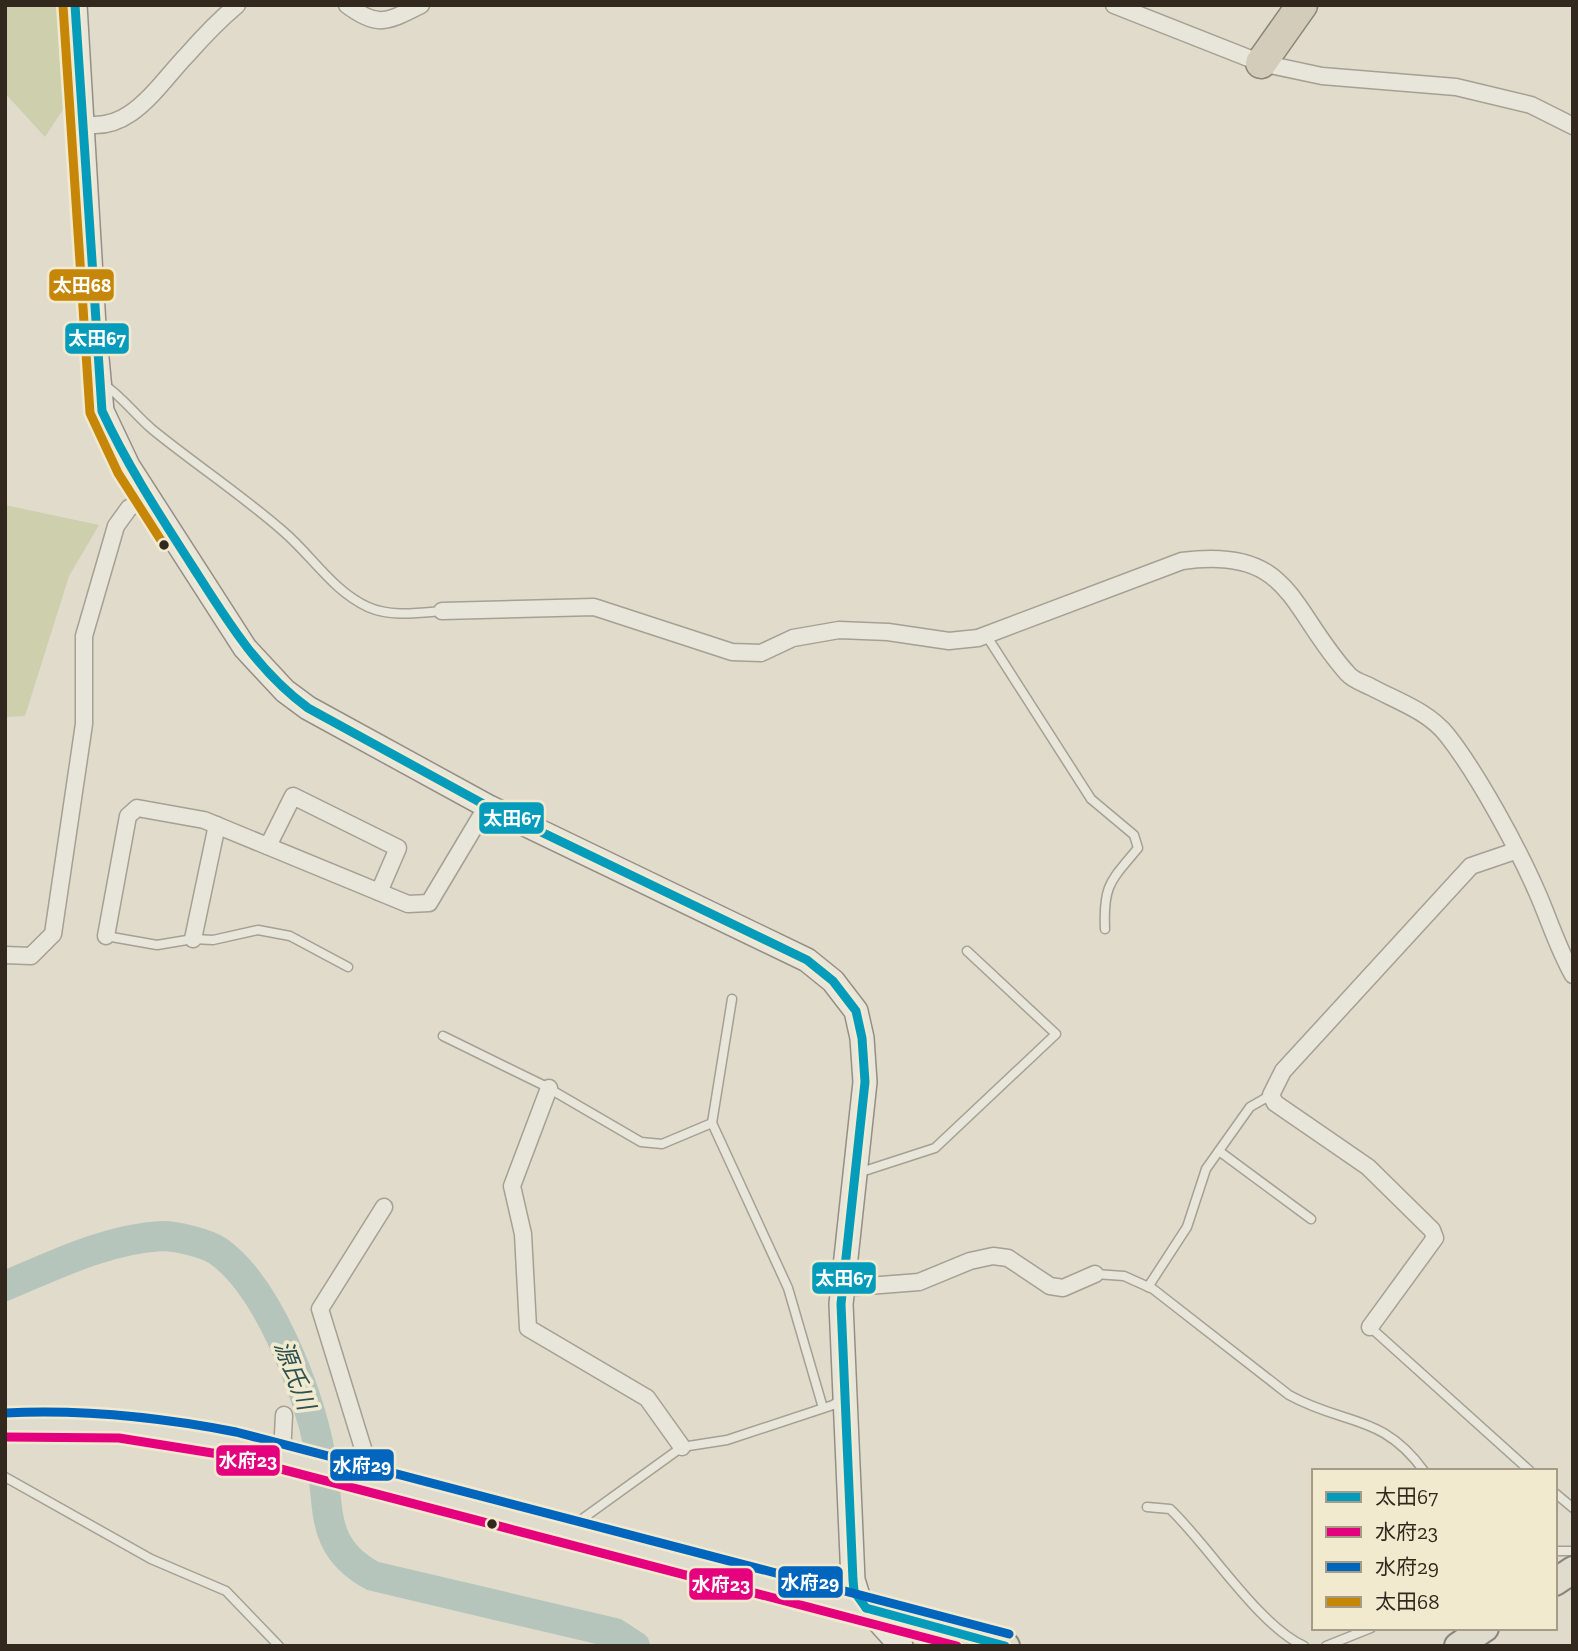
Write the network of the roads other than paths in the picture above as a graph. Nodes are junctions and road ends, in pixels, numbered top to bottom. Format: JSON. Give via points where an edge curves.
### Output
{"nodes":[{"id":1,"x":75,"y":5,"type":"edge"},
{"id":2,"x":237,"y":5,"type":"edge"},
{"id":3,"x":347,"y":5,"type":"edge"},
{"id":4,"x":421,"y":5,"type":"edge"},
{"id":5,"x":1114,"y":5,"type":"edge"},
{"id":6,"x":1302,"y":5,"type":"edge"},
{"id":7,"x":1261,"y":63,"type":"junction"},
{"id":8,"x":80,"y":123,"type":"junction"},
{"id":9,"x":1573,"y":126,"type":"edge"},
{"id":10,"x":98,"y":380,"type":"junction"},
{"id":11,"x":148,"y":498,"type":"junction"},
{"id":12,"x":442,"y":611,"type":"joint"},
{"id":13,"x":986,"y":635,"type":"junction"},
{"id":14,"x":487,"y":806,"type":"junction"},
{"id":15,"x":217,"y":825,"type":"junction"},
{"id":16,"x":268,"y":846,"type":"junction"},
{"id":17,"x":1515,"y":851,"type":"junction"},
{"id":18,"x":379,"y":892,"type":"junction"},
{"id":19,"x":1105,"y":929,"type":"dead end"},
{"id":20,"x":106,"y":936,"type":"joint"},
{"id":21,"x":193,"y":939,"type":"junction"},
{"id":22,"x":967,"y":951,"type":"dead end"},
{"id":23,"x":5,"y":955,"type":"edge"},
{"id":24,"x":348,"y":967,"type":"dead end"},
{"id":25,"x":1573,"y":975,"type":"edge"},
{"id":26,"x":732,"y":999,"type":"dead end"},
{"id":27,"x":443,"y":1036,"type":"dead end"},
{"id":28,"x":549,"y":1088,"type":"junction"},
{"id":29,"x":1271,"y":1096,"type":"junction"},
{"id":30,"x":712,"y":1123,"type":"junction"},
{"id":31,"x":1219,"y":1151,"type":"junction"},
{"id":32,"x":855,"y":1174,"type":"junction"},
{"id":33,"x":384,"y":1207,"type":"dead end"},
{"id":34,"x":1311,"y":1219,"type":"dead end"},
{"id":35,"x":1095,"y":1274,"type":"joint"},
{"id":36,"x":1147,"y":1287,"type":"junction"},
{"id":37,"x":842,"y":1288,"type":"junction"},
{"id":38,"x":1370,"y":1327,"type":"joint"},
{"id":39,"x":845,"y":1397,"type":"junction"},
{"id":40,"x":823,"y":1408,"type":"junction"},
{"id":41,"x":284,"y":1415,"type":"dead end"},
{"id":42,"x":5,"y":1425,"type":"edge"},
{"id":43,"x":682,"y":1447,"type":"junction"},
{"id":44,"x":291,"y":1457,"type":"junction"},
{"id":45,"x":1423,"y":1469,"type":"edge"},
{"id":46,"x":1528,"y":1469,"type":"edge"},
{"id":47,"x":5,"y":1477,"type":"edge"},
{"id":48,"x":363,"y":1477,"type":"junction"},
{"id":49,"x":1557,"y":1495,"type":"edge"},
{"id":50,"x":1147,"y":1507,"type":"dead end"},
{"id":51,"x":1573,"y":1508,"type":"edge"},
{"id":52,"x":567,"y":1530,"type":"junction"},
{"id":53,"x":1573,"y":1570,"type":"edge"},
{"id":54,"x":1557,"y":1581,"type":"edge"},
{"id":55,"x":866,"y":1608,"type":"junction"},
{"id":56,"x":1366,"y":1630,"type":"edge"},
{"id":57,"x":1482,"y":1630,"type":"edge"},
{"id":58,"x":279,"y":1646,"type":"edge"},
{"id":59,"x":901,"y":1646,"type":"edge"},
{"id":60,"x":1006,"y":1646,"type":"edge"},
{"id":61,"x":1304,"y":1646,"type":"edge"},
{"id":62,"x":1326,"y":1646,"type":"edge"},
{"id":63,"x":1458,"y":1646,"type":"edge"}],
"edges":[{"from":1,"to":8,"type":"street"},
{"from":2,"to":8,"type":"street","via":[[146,102],[125,118],[95,127]]},
{"from":3,"to":4,"type":"street","via":[[363,17],[383,22]]},
{"from":5,"to":7,"type":"street"},
{"from":6,"to":7,"type":"highway"},
{"from":7,"to":9,"type":"street","via":[[1322,76],[1456,87],[1531,105]]},
{"from":8,"to":10,"type":"street"},
{"from":10,"to":11,"type":"street","via":[[110,431]]},
{"from":10,"to":12,"type":"lane","via":[[287,534],[341,590],[369,608],[398,614]]},
{"from":11,"to":14,"type":"street","via":[[244,648],[285,691],[320,715]]},
{"from":11,"to":23,"type":"street","via":[[129,508],[116,526],[84,636],[84,724],[53,934],[31,956]]},
{"from":12,"to":13,"type":"street","via":[[594,607],[732,653],[761,653],[793,638],[839,630],[948,641]]},
{"from":13,"to":17,"type":"street","via":[[1182,561],[1210,557],[1267,571],[1287,588],[1349,676],[1427,716],[1446,734]]},
{"from":13,"to":19,"type":"lane","via":[[1091,799],[1134,835],[1138,848],[1109,884],[1103,900]]},
{"from":14,"to":18,"type":"street","via":[[429,903],[408,904]]},
{"from":14,"to":32,"type":"street","via":[[807,960],[833,982],[856,1012],[862,1038],[866,1082]]},
{"from":15,"to":16,"type":"street"},
{"from":15,"to":20,"type":"street","via":[[137,808],[128,816]]},
{"from":15,"to":21,"type":"street"},
{"from":16,"to":18,"type":"street"},
{"from":16,"to":18,"type":"street","via":[[293,796],[398,848]]},
{"from":17,"to":25,"type":"street"},
{"from":17,"to":29,"type":"street","via":[[1471,866],[1283,1071]]},
{"from":20,"to":21,"type":"lane","via":[[157,945]]},
{"from":21,"to":24,"type":"lane","via":[[213,940],[258,930],[290,936]]},
{"from":22,"to":32,"type":"lane","via":[[1056,1034],[935,1147]]},
{"from":26,"to":30,"type":"lane"},
{"from":27,"to":28,"type":"lane"},
{"from":28,"to":30,"type":"lane","via":[[641,1142],[662,1144]]},
{"from":28,"to":43,"type":"street","via":[[512,1186],[523,1234],[528,1328],[647,1398]]},
{"from":29,"to":31,"type":"lane","via":[[1250,1107]]},
{"from":29,"to":38,"type":"street","via":[[1368,1167],[1432,1230],[1435,1238]]},
{"from":30,"to":40,"type":"lane","via":[[788,1288]]},
{"from":31,"to":34,"type":"lane"},
{"from":31,"to":36,"type":"lane","via":[[1206,1169],[1188,1227]]},
{"from":32,"to":37,"type":"street"},
{"from":33,"to":48,"type":"street","via":[[320,1309],[366,1458]]},
{"from":35,"to":36,"type":"lane","via":[[1124,1276]]},
{"from":35,"to":37,"type":"street","via":[[1063,1288],[1050,1286],[1008,1258],[993,1256],[919,1282]]},
{"from":36,"to":45,"type":"lane","via":[[1289,1395],[1384,1430],[1407,1447]]},
{"from":37,"to":39,"type":"street"},
{"from":38,"to":46,"type":"lane"},
{"from":39,"to":40,"type":"lane"},
{"from":39,"to":55,"type":"street","via":[[854,1591]]},
{"from":40,"to":43,"type":"lane","via":[[727,1440]]},
{"from":41,"to":44,"type":"street"},
{"from":42,"to":44,"type":"main road","via":[[111,1423]]},
{"from":43,"to":52,"type":"lane"},
{"from":44,"to":48,"type":"main road"},
{"from":47,"to":58,"type":"lane","via":[[151,1559],[226,1591]]},
{"from":48,"to":52,"type":"main road"},
{"from":49,"to":51,"type":"lane"},
{"from":50,"to":61,"type":"lane","via":[[1170,1508],[1257,1606],[1288,1637]]},
{"from":52,"to":55,"type":"main road"},
{"from":53,"to":54,"type":"main road"},
{"from":55,"to":59,"type":"street"},
{"from":55,"to":60,"type":"main road"},
{"from":56,"to":62,"type":"lane"},
{"from":57,"to":63,"type":"main road"}]}
